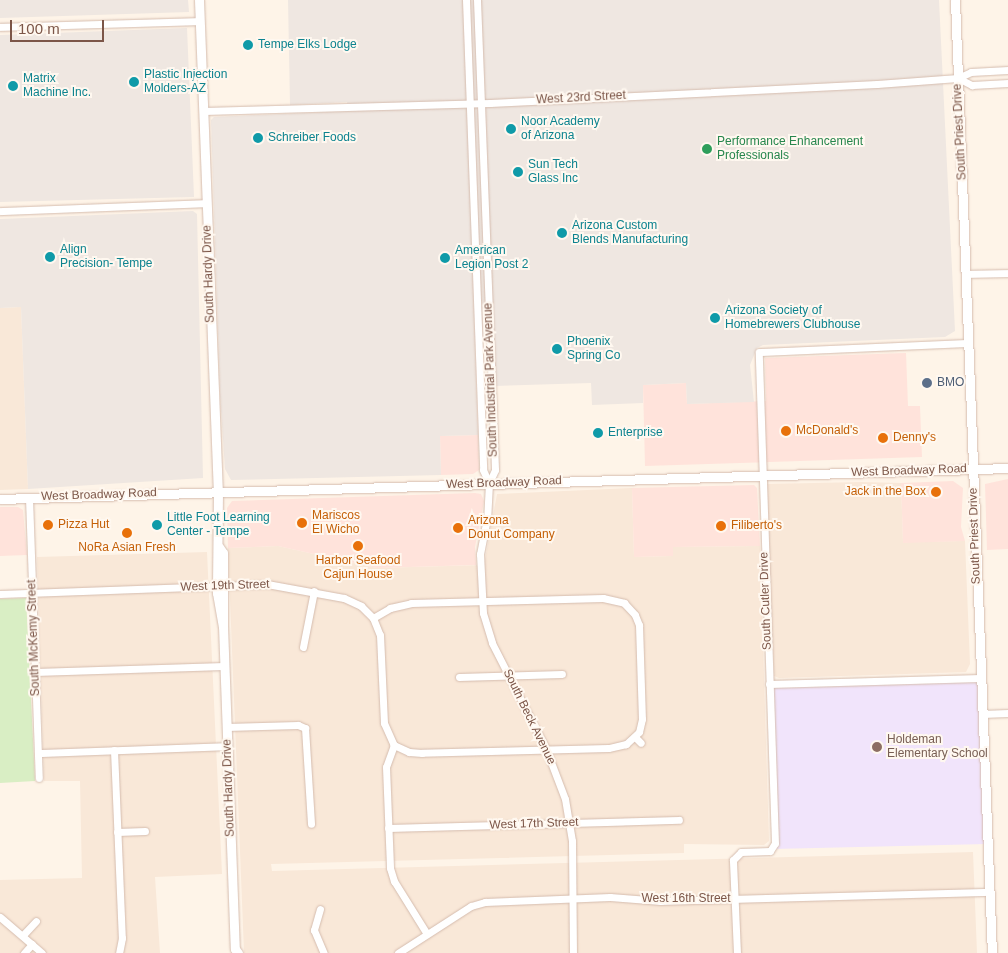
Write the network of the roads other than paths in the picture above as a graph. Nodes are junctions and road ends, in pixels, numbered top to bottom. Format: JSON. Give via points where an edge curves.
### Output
{"nodes":[{"id":1,"x":199,"y":0,"type":"edge"},
{"id":2,"x":466,"y":0,"type":"edge"},
{"id":3,"x":477,"y":0,"type":"edge"},
{"id":4,"x":955,"y":0,"type":"edge"},
{"id":5,"x":199,"y":21,"type":"junction"},
{"id":6,"x":0,"y":27,"type":"edge"},
{"id":7,"x":1008,"y":70,"type":"edge"},
{"id":8,"x":958,"y":78,"type":"junction"},
{"id":9,"x":1008,"y":83,"type":"edge"},
{"id":10,"x":469,"y":103,"type":"junction"},
{"id":11,"x":481,"y":103,"type":"junction"},
{"id":12,"x":204,"y":111,"type":"junction"},
{"id":13,"x":206,"y":203,"type":"junction"},
{"id":14,"x":0,"y":210,"type":"edge"},
{"id":15,"x":1008,"y":273,"type":"edge"},
{"id":16,"x":966,"y":274,"type":"junction"},
{"id":17,"x":968,"y":343,"type":"junction"},
{"id":18,"x":1008,"y":468,"type":"edge"},
{"id":19,"x":973,"y":469,"type":"junction"},
{"id":20,"x":761,"y":475,"type":"junction"},
{"id":21,"x":489,"y":483,"type":"junction"},
{"id":22,"x":218,"y":492,"type":"junction"},
{"id":23,"x":28,"y":498,"type":"junction"},
{"id":24,"x":0,"y":499,"type":"edge"},
{"id":25,"x":220,"y":586,"type":"junction"},
{"id":26,"x":314,"y":591,"type":"junction"},
{"id":27,"x":32,"y":593,"type":"junction"},
{"id":28,"x":0,"y":594,"type":"edge"},
{"id":29,"x":481,"y":601,"type":"junction"},
{"id":30,"x":373,"y":618,"type":"junction"},
{"id":31,"x":303,"y":647,"type":"dead end"},
{"id":32,"x":224,"y":666,"type":"junction"},
{"id":33,"x":35,"y":672,"type":"junction"},
{"id":34,"x":562,"y":674,"type":"dead end"},
{"id":35,"x":508,"y":676,"type":"junction"},
{"id":36,"x":460,"y":677,"type":"dead end"},
{"id":37,"x":980,"y":678,"type":"junction"},
{"id":38,"x":769,"y":684,"type":"junction"},
{"id":39,"x":1008,"y":713,"type":"edge"},
{"id":40,"x":982,"y":714,"type":"junction"},
{"id":41,"x":226,"y":727,"type":"junction"},
{"id":42,"x":635,"y":737,"type":"junction"},
{"id":43,"x":640,"y":743,"type":"dead end"},
{"id":44,"x":394,"y":744,"type":"junction"},
{"id":45,"x":227,"y":746,"type":"junction"},
{"id":46,"x":114,"y":750,"type":"junction"},
{"id":47,"x":546,"y":750,"type":"junction"},
{"id":48,"x":38,"y":753,"type":"junction"},
{"id":49,"x":39,"y":778,"type":"dead end"},
{"id":50,"x":679,"y":820,"type":"dead end"},
{"id":51,"x":570,"y":823,"type":"junction"},
{"id":52,"x":311,"y":824,"type":"dead end"},
{"id":53,"x":388,"y":828,"type":"junction"},
{"id":54,"x":145,"y":831,"type":"dead end"},
{"id":55,"x":117,"y":832,"type":"junction"},
{"id":56,"x":989,"y":892,"type":"junction"},
{"id":57,"x":571,"y":898,"type":"junction"},
{"id":58,"x":735,"y":899,"type":"junction"},
{"id":59,"x":320,"y":909,"type":"dead end"},
{"id":60,"x":0,"y":917,"type":"edge"},
{"id":61,"x":36,"y":921,"type":"dead end"},
{"id":62,"x":427,"y":934,"type":"junction"},
{"id":63,"x":23,"y":935,"type":"junction"},
{"id":64,"x":32,"y":944,"type":"junction"},
{"id":65,"x":235,"y":952,"type":"edge"},
{"id":66,"x":24,"y":953,"type":"edge"},
{"id":67,"x":42,"y":953,"type":"edge"},
{"id":68,"x":119,"y":953,"type":"edge"},
{"id":69,"x":324,"y":953,"type":"edge"},
{"id":70,"x":398,"y":953,"type":"edge"},
{"id":71,"x":573,"y":953,"type":"edge"},
{"id":72,"x":737,"y":953,"type":"edge"},
{"id":73,"x":992,"y":953,"type":"edge"}],
"edges":[{"from":1,"to":5,"type":"main road","name":"South Hardy Drive"},
{"from":2,"to":10,"type":"street","name":"South Industrial Park Avenue"},
{"from":3,"to":11,"type":"street","name":"South Industrial Park Avenue"},
{"from":4,"to":8,"type":"main road","name":"South Priest Drive"},
{"from":5,"to":6,"type":"street"},
{"from":5,"to":12,"type":"main road","name":"South Hardy Drive"},
{"from":7,"to":8,"type":"street","via":[[971,72]]},
{"from":8,"to":9,"type":"street","via":[[972,85]]},
{"from":8,"to":11,"type":"street","name":"West 23rd Street"},
{"from":8,"to":16,"type":"main road","name":"South Priest Drive"},
{"from":10,"to":11,"type":"street","name":"West 23rd Street"},
{"from":10,"to":12,"type":"street","name":"West 23rd Street"},
{"from":10,"to":21,"type":"street","name":"South Industrial Park Avenue","via":[[483,470]]},
{"from":11,"to":21,"type":"street","name":"South Industrial Park Avenue","via":[[495,470]]},
{"from":12,"to":13,"type":"main road","name":"South Hardy Drive"},
{"from":13,"to":14,"type":"street"},
{"from":13,"to":22,"type":"main road","name":"South Hardy Drive"},
{"from":15,"to":16,"type":"street"},
{"from":16,"to":17,"type":"main road","name":"South Priest Drive"},
{"from":17,"to":19,"type":"main road","name":"South Priest Drive"},
{"from":17,"to":20,"type":"street","name":"South Cutler Drive","via":[[759,352]]},
{"from":18,"to":19,"type":"main road","name":"West Broadway Road"},
{"from":19,"to":20,"type":"main road","name":"West Broadway Road"},
{"from":19,"to":37,"type":"main road","name":"South Priest Drive"},
{"from":20,"to":21,"type":"main road","name":"West Broadway Road"},
{"from":20,"to":38,"type":"street","name":"South Cutler Drive"},
{"from":21,"to":22,"type":"main road","name":"West Broadway Road"},
{"from":21,"to":29,"type":"street","name":"South Beck Avenue","via":[[480,554]]},
{"from":22,"to":23,"type":"main road","name":"West Broadway Road"},
{"from":22,"to":25,"type":"main road","name":"South Hardy Drive","via":[[219,547],[216,552]]},
{"from":23,"to":24,"type":"main road","name":"West Broadway Road"},
{"from":23,"to":27,"type":"street","name":"South McKemy Street"},
{"from":25,"to":26,"type":"street","name":"West 19th Street","via":[[274,584]]},
{"from":25,"to":27,"type":"street","name":"West 19th Street"},
{"from":25,"to":32,"type":"main road","name":"South Hardy Drive"},
{"from":26,"to":30,"type":"street","name":"West 19th Street","via":[[350,600]]},
{"from":26,"to":31,"type":"street"},
{"from":27,"to":28,"type":"street","name":"West 19th Street"},
{"from":27,"to":33,"type":"street","name":"South McKemy Street"},
{"from":29,"to":30,"type":"street","via":[[406,604]]},
{"from":29,"to":35,"type":"street","name":"South Beck Avenue","via":[[488,633]]},
{"from":29,"to":42,"type":"street","via":[[604,598],[631,604],[637,620],[642,712]]},
{"from":30,"to":44,"type":"street","via":[[380,641],[384,724]]},
{"from":32,"to":33,"type":"street"},
{"from":32,"to":41,"type":"main road","name":"South Hardy Drive"},
{"from":33,"to":48,"type":"street","name":"South McKemy Street"},
{"from":34,"to":35,"type":"street"},
{"from":35,"to":36,"type":"street"},
{"from":35,"to":47,"type":"street","name":"South Beck Avenue"},
{"from":37,"to":38,"type":"street"},
{"from":37,"to":40,"type":"main road","name":"South Priest Drive"},
{"from":38,"to":58,"type":"street","name":"South Cutler Drive","via":[[775,839],[773,849],[736,855],[733,862]]},
{"from":39,"to":40,"type":"street"},
{"from":40,"to":56,"type":"main road","name":"South Priest Drive"},
{"from":41,"to":45,"type":"main road","name":"South Hardy Drive"},
{"from":41,"to":52,"type":"street","via":[[298,725],[305,728]]},
{"from":42,"to":43,"type":"street"},
{"from":42,"to":47,"type":"street","via":[[614,747]]},
{"from":44,"to":47,"type":"street","via":[[409,752],[422,753]]},
{"from":44,"to":53,"type":"street","via":[[386,767]]},
{"from":45,"to":46,"type":"street"},
{"from":45,"to":65,"type":"main road","name":"South Hardy Drive"},
{"from":46,"to":48,"type":"street"},
{"from":46,"to":55,"type":"street"},
{"from":47,"to":51,"type":"street","name":"South Beck Avenue","via":[[561,786]]},
{"from":48,"to":49,"type":"street","name":"South McKemy Street"},
{"from":50,"to":51,"type":"street","name":"West 17th Street"},
{"from":51,"to":53,"type":"street","name":"West 17th Street"},
{"from":51,"to":57,"type":"street","name":"South Beck Avenue"},
{"from":53,"to":62,"type":"street","via":[[392,876]]},
{"from":54,"to":55,"type":"street"},
{"from":55,"to":68,"type":"street","via":[[122,938]]},
{"from":56,"to":58,"type":"street","name":"West 16th Street"},
{"from":56,"to":73,"type":"main road","name":"South Priest Drive"},
{"from":57,"to":58,"type":"street","name":"West 16th Street","via":[[656,902]]},
{"from":57,"to":62,"type":"street","name":"West 16th Street","via":[[480,903]]},
{"from":57,"to":71,"type":"street","name":"South Beck Avenue"},
{"from":58,"to":72,"type":"street"},
{"from":59,"to":69,"type":"street","via":[[314,930]]},
{"from":60,"to":63,"type":"street"},
{"from":61,"to":63,"type":"street"},
{"from":62,"to":70,"type":"street","name":"West 16th Street"},
{"from":63,"to":64,"type":"street"},
{"from":64,"to":66,"type":"street"},
{"from":64,"to":67,"type":"street"}]}
